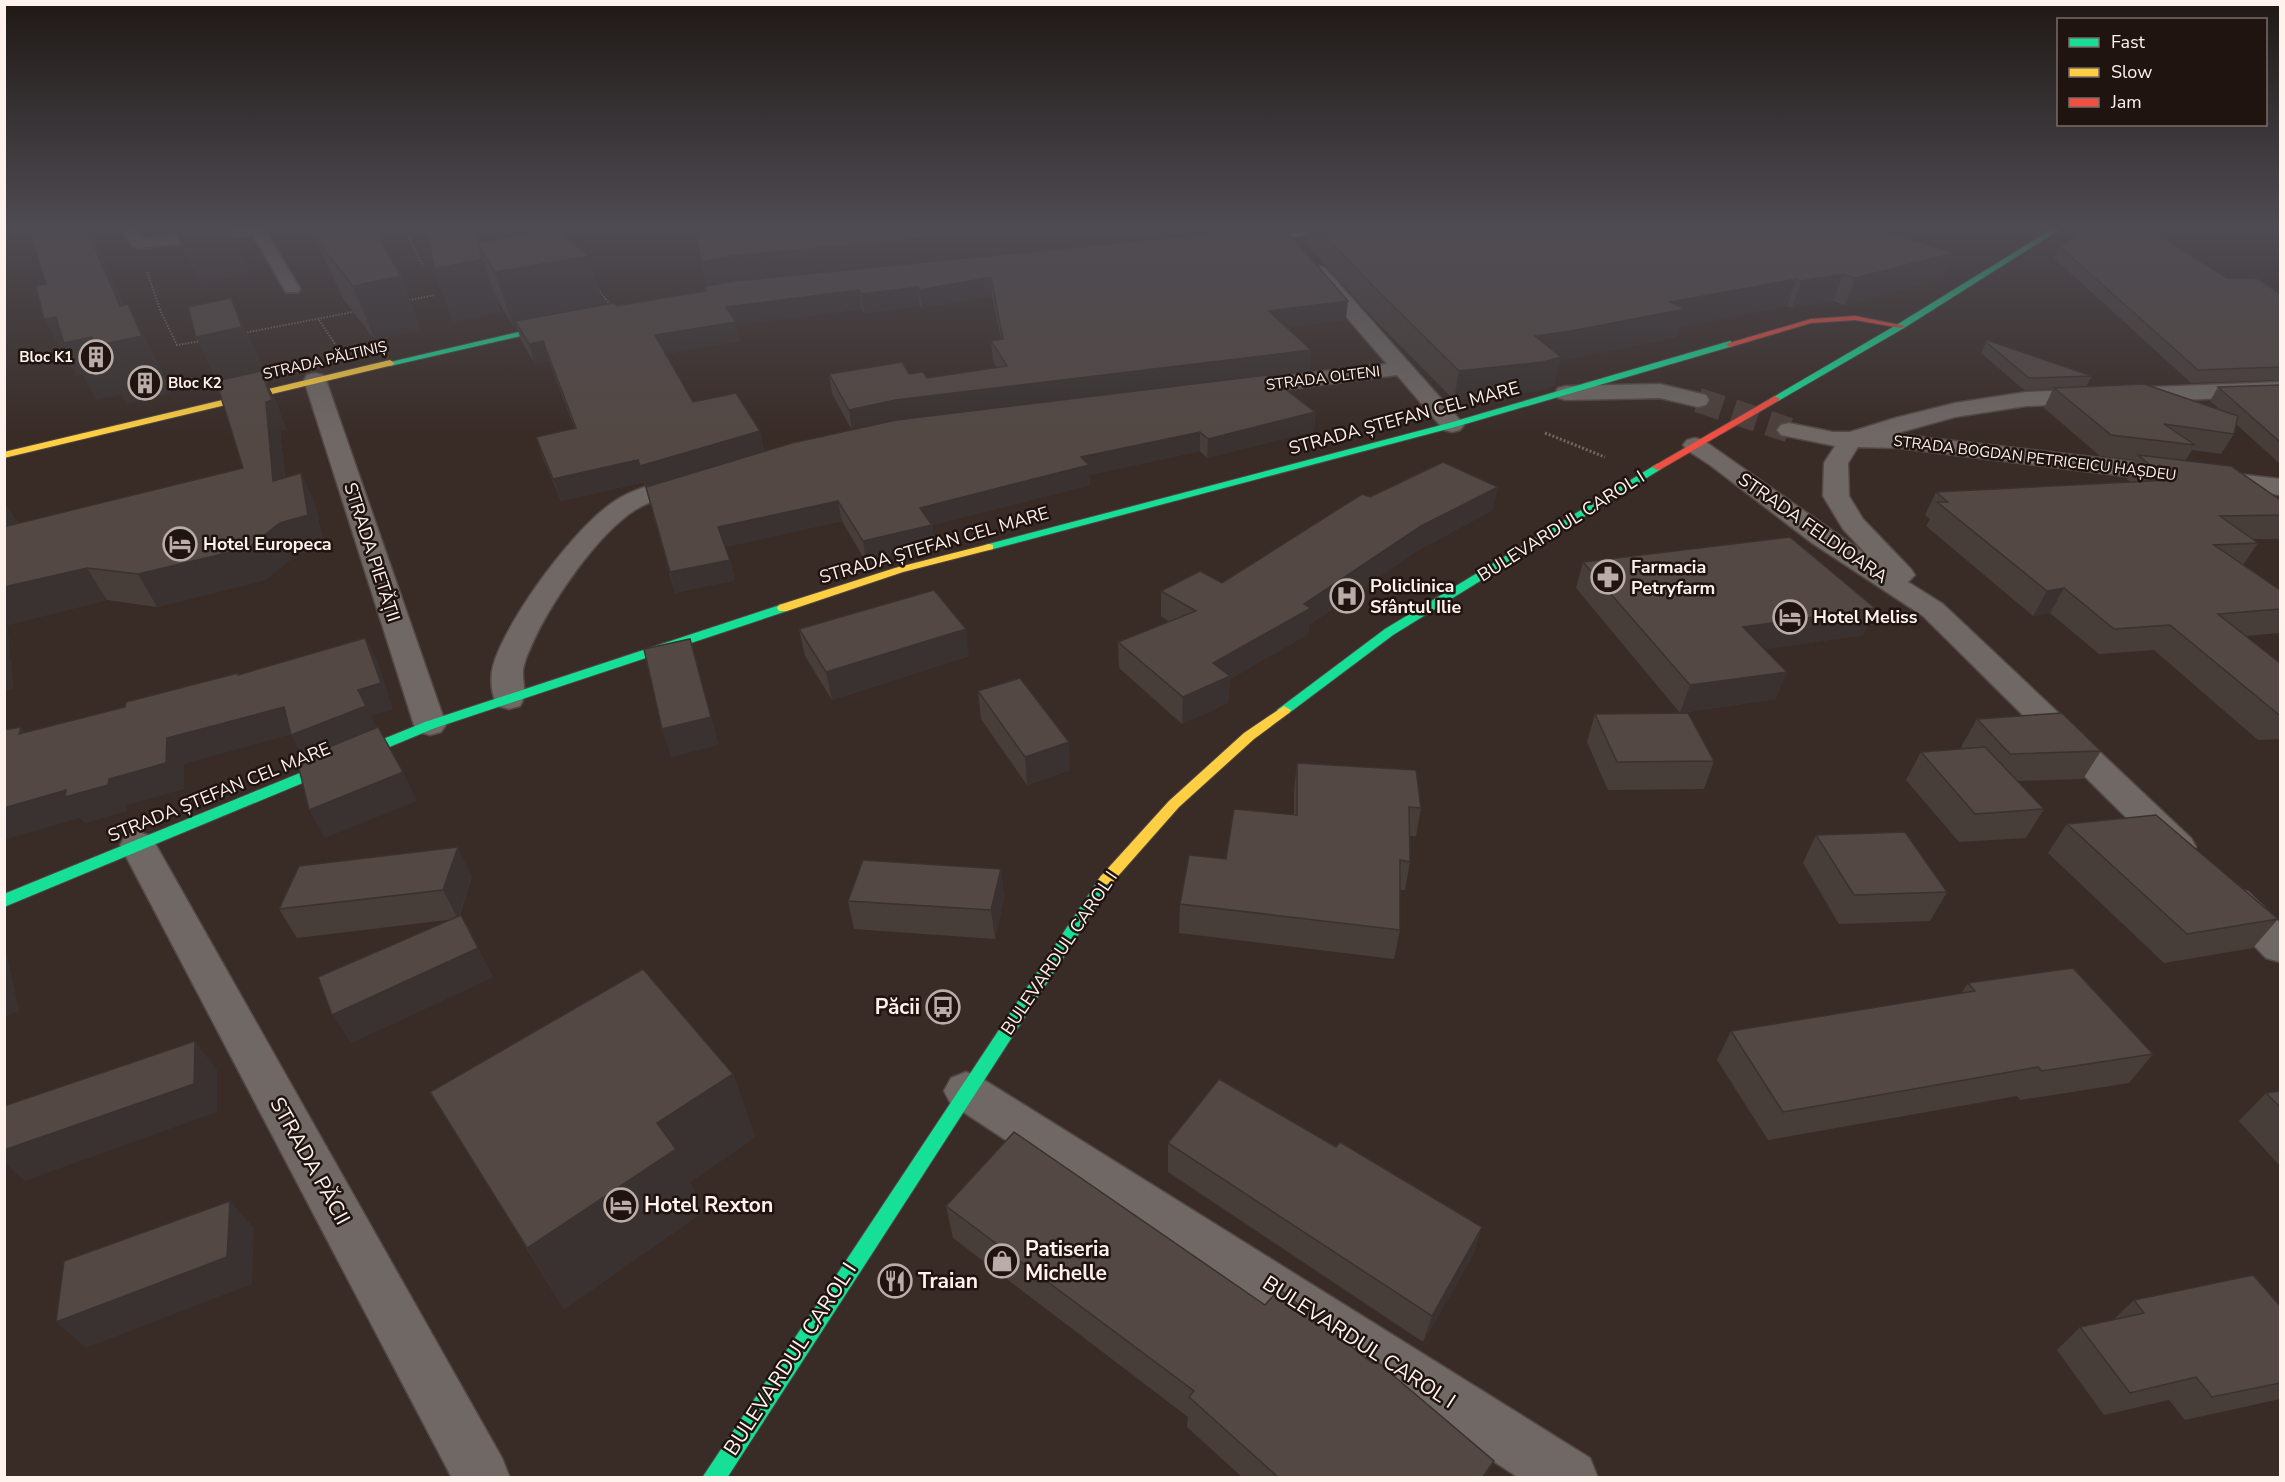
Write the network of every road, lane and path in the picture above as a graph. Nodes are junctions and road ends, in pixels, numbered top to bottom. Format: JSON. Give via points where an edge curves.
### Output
{"nodes":[{"id":1,"x":155,"y":297,"type":"edge"},
{"id":2,"x":424,"y":297,"type":"edge"},
{"id":3,"x":604,"y":297,"type":"edge"},
{"id":4,"x":1341,"y":297,"type":"edge"},
{"id":5,"x":1947,"y":297,"type":"edge"},
{"id":6,"x":400,"y":302,"type":"edge"},
{"id":7,"x":365,"y":310,"type":"edge"},
{"id":8,"x":617,"y":313,"type":"joint"},
{"id":9,"x":1901,"y":326,"type":"junction"},
{"id":10,"x":237,"y":334,"type":"edge"},
{"id":11,"x":202,"y":341,"type":"edge"},
{"id":12,"x":1403,"y":368,"type":"junction"},
{"id":13,"x":315,"y":380,"type":"junction"},
{"id":14,"x":2280,"y":389,"type":"edge"},
{"id":15,"x":1212,"y":392,"type":"edge"},
{"id":16,"x":1566,"y":393,"type":"junction"},
{"id":17,"x":1698,"y":399,"type":"tunnel mouth"},
{"id":18,"x":1496,"y":412,"type":"junction"},
{"id":19,"x":1452,"y":425,"type":"junction"},
{"id":20,"x":1790,"y":430,"type":"tunnel mouth"},
{"id":21,"x":1851,"y":441,"type":"junction"},
{"id":22,"x":1695,"y":445,"type":"junction"},
{"id":23,"x":4,"y":455,"type":"edge"},
{"id":24,"x":1645,"y":474,"type":"junction"},
{"id":25,"x":712,"y":477,"type":"edge"},
{"id":26,"x":2280,"y":487,"type":"edge"},
{"id":27,"x":1933,"y":610,"type":"junction"},
{"id":28,"x":509,"y":699,"type":"junction"},
{"id":29,"x":430,"y":725,"type":"junction"},
{"id":30,"x":138,"y":845,"type":"junction"},
{"id":31,"x":4,"y":901,"type":"edge"},
{"id":32,"x":2280,"y":947,"type":"edge"},
{"id":33,"x":966,"y":1091,"type":"junction"},
{"id":34,"x":482,"y":1478,"type":"edge"},
{"id":35,"x":712,"y":1478,"type":"edge"},
{"id":36,"x":1570,"y":1478,"type":"edge"}],
"edges":[{"from":1,"to":11,"type":"path","via":[[177,345]]},
{"from":2,"to":6,"type":"path"},
{"from":3,"to":8,"type":"path"},
{"from":4,"to":12,"type":"street"},
{"from":5,"to":9,"type":"street","name":"BULEVARDUL CAROL I"},
{"from":7,"to":10,"type":"path"},
{"from":8,"to":13,"type":"street","name":"STRADA PĂLTINIȘ"},
{"from":9,"to":16,"type":"street","name":"STRADA ȘTEFAN CEL MARE","via":[[1855,318],[1811,321]]},
{"from":9,"to":22,"type":"street","name":"BULEVARDUL CAROL I"},
{"from":12,"to":15,"type":"street","name":"STRADA OLTENI"},
{"from":12,"to":19,"type":"street"},
{"from":13,"to":23,"type":"street","name":"STRADA PĂLTINIȘ"},
{"from":13,"to":29,"type":"street","name":"STRADA PIETĂȚII"},
{"from":14,"to":21,"type":"street","via":[[1999,402],[1903,423]]},
{"from":16,"to":17,"type":"street","via":[[1660,391]]},
{"from":16,"to":18,"type":"street","name":"STRADA ȘTEFAN CEL MARE"},
{"from":18,"to":19,"type":"street","name":"STRADA ȘTEFAN CEL MARE"},
{"from":18,"to":24,"type":"path"},
{"from":19,"to":28,"type":"street","name":"STRADA ȘTEFAN CEL MARE","via":[[899,570]]},
{"from":20,"to":21,"type":"street","name":"STRADA BOGDAN PETRICEICU HAȘDEU"},
{"from":21,"to":26,"type":"street","name":"STRADA BOGDAN PETRICEICU HAȘDEU","via":[[1899,441]]},
{"from":21,"to":27,"type":"street","name":"STRADA FELDIOARA","via":[[1836,463],[1836,496],[1852,523]]},
{"from":22,"to":24,"type":"street","name":"BULEVARDUL CAROL I"},
{"from":22,"to":27,"type":"street","name":"STRADA FELDIOARA","via":[[1830,543]]},
{"from":24,"to":33,"type":"street","name":"BULEVARDUL CAROL I","via":[[1389,632],[1249,736],[1174,804],[1104,882]]},
{"from":25,"to":28,"type":"street","via":[[627,505],[601,526],[546,596],[518,642],[507,668]]},
{"from":27,"to":32,"type":"street","name":"STRADA FELDIOARA"},
{"from":28,"to":29,"type":"street","name":"STRADA ȘTEFAN CEL MARE"},
{"from":29,"to":30,"type":"street","name":"STRADA ȘTEFAN CEL MARE"},
{"from":30,"to":31,"type":"street","name":"STRADA ȘTEFAN CEL MARE"},
{"from":30,"to":34,"type":"street","name":"STRADA PĂCII"},
{"from":33,"to":35,"type":"street","name":"BULEVARDUL CAROL I"},
{"from":33,"to":36,"type":"street","name":"BULEVARDUL CAROL I"}]}
